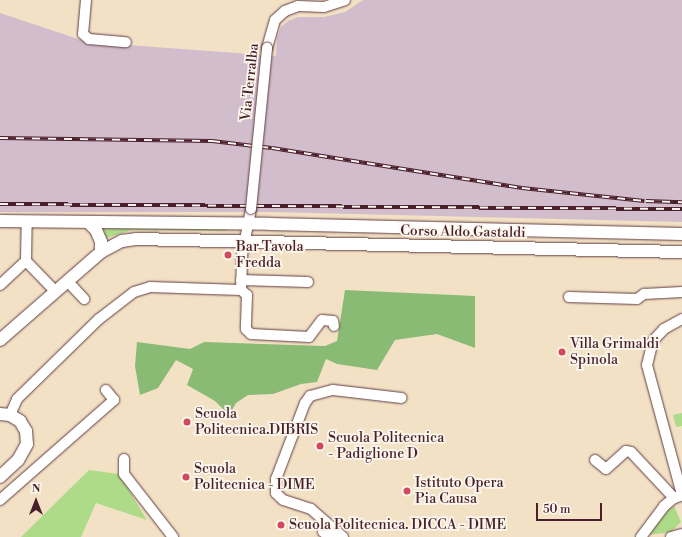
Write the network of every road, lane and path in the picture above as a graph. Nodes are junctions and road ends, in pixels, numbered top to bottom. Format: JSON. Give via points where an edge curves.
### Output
{"nodes":[{"id":1,"x":86,"y":0,"type":"edge"},
{"id":2,"x":345,"y":0,"type":"edge"},
{"id":3,"x":126,"y":42,"type":"dead end"},
{"id":4,"x":0,"y":222,"type":"edge"},
{"id":5,"x":27,"y":222,"type":"junction"},
{"id":6,"x":88,"y":222,"type":"junction"},
{"id":7,"x":248,"y":224,"type":"junction"},
{"id":8,"x":682,"y":234,"type":"edge"},
{"id":9,"x":244,"y":242,"type":"junction"},
{"id":10,"x":101,"y":252,"type":"junction"},
{"id":11,"x":682,"y":252,"type":"edge"},
{"id":12,"x":26,"y":262,"type":"junction"},
{"id":13,"x":308,"y":282,"type":"dead end"},
{"id":14,"x":0,"y":285,"type":"edge"},
{"id":15,"x":241,"y":285,"type":"junction"},
{"id":16,"x":72,"y":286,"type":"dead end"},
{"id":17,"x":55,"y":291,"type":"junction"},
{"id":18,"x":682,"y":292,"type":"edge"},
{"id":19,"x":569,"y":297,"type":"dead end"},
{"id":20,"x":84,"y":299,"type":"dead end"},
{"id":21,"x":682,"y":319,"type":"edge"},
{"id":22,"x":334,"y":326,"type":"dead end"},
{"id":23,"x":0,"y":340,"type":"edge"},
{"id":24,"x":106,"y":390,"type":"dead end"},
{"id":25,"x":402,"y":398,"type":"dead end"},
{"id":26,"x":5,"y":415,"type":"edge"},
{"id":27,"x":124,"y":459,"type":"dead end"},
{"id":28,"x":595,"y":460,"type":"dead end"},
{"id":29,"x":0,"y":477,"type":"edge"},
{"id":30,"x":679,"y":496,"type":"edge"},
{"id":31,"x":0,"y":500,"type":"edge"},
{"id":32,"x":323,"y":532,"type":"dead end"},
{"id":33,"x":682,"y":534,"type":"edge"},
{"id":34,"x":173,"y":537,"type":"edge"},
{"id":35,"x":337,"y":537,"type":"edge"},
{"id":36,"x":343,"y":537,"type":"edge"},
{"id":37,"x":641,"y":537,"type":"edge"},
{"id":38,"x":671,"y":537,"type":"edge"}],
"edges":[{"from":1,"to":3,"type":"street","via":[[83,34],[89,39]]},
{"from":2,"to":7,"type":"street","name":"Via Terralba","bridge":true,"via":[[324,7],[298,6],[285,11],[275,20],[268,48]]},
{"from":4,"to":5,"type":"main road","name":"Corso Aldo Gastaldi"},
{"from":5,"to":6,"type":"main road","name":"Corso Aldo Gastaldi"},
{"from":5,"to":12,"type":"street"},
{"from":6,"to":7,"type":"main road","name":"Corso Aldo Gastaldi"},
{"from":6,"to":10,"type":"main road","via":[[96,230],[101,242]]},
{"from":7,"to":8,"type":"main road","name":"Corso Aldo Gastaldi"},
{"from":7,"to":9,"type":"street"},
{"from":9,"to":10,"type":"main road","name":"Corso Aldo Gastaldi","via":[[137,239],[122,241]]},
{"from":9,"to":11,"type":"main road","name":"Corso Aldo Gastaldi"},
{"from":9,"to":15,"type":"street"},
{"from":10,"to":17,"type":"main road","name":"Corso Aldo Gastaldi"},
{"from":12,"to":14,"type":"street"},
{"from":12,"to":17,"type":"street"},
{"from":13,"to":15,"type":"street"},
{"from":15,"to":22,"type":"street","via":[[246,295],[246,329],[251,334],[309,336],[322,320],[333,321]]},
{"from":15,"to":26,"type":"street","via":[[150,287],[134,292],[99,319]]},
{"from":16,"to":20,"type":"street"},
{"from":17,"to":23,"type":"main road","name":"Corso Aldo Gastaldi"},
{"from":18,"to":19,"type":"street","via":[[644,294],[637,299]]},
{"from":21,"to":30,"type":"street","via":[[664,328],[654,341],[647,365],[678,481]]},
{"from":24,"to":31,"type":"street","via":[[114,400]]},
{"from":25,"to":36,"type":"street","via":[[332,390],[310,396],[305,403],[276,479],[276,493],[283,500],[311,509]]},
{"from":26,"to":29,"type":"main road","via":[[20,421],[26,431],[27,444],[18,460]]},
{"from":27,"to":34,"type":"street","via":[[124,474]]},
{"from":28,"to":30,"type":"street","via":[[606,469],[626,451],[631,452]]},
{"from":30,"to":37,"type":"street","via":[[650,522]]},
{"from":32,"to":35,"type":"street"},
{"from":33,"to":38,"type":"street"}]}
